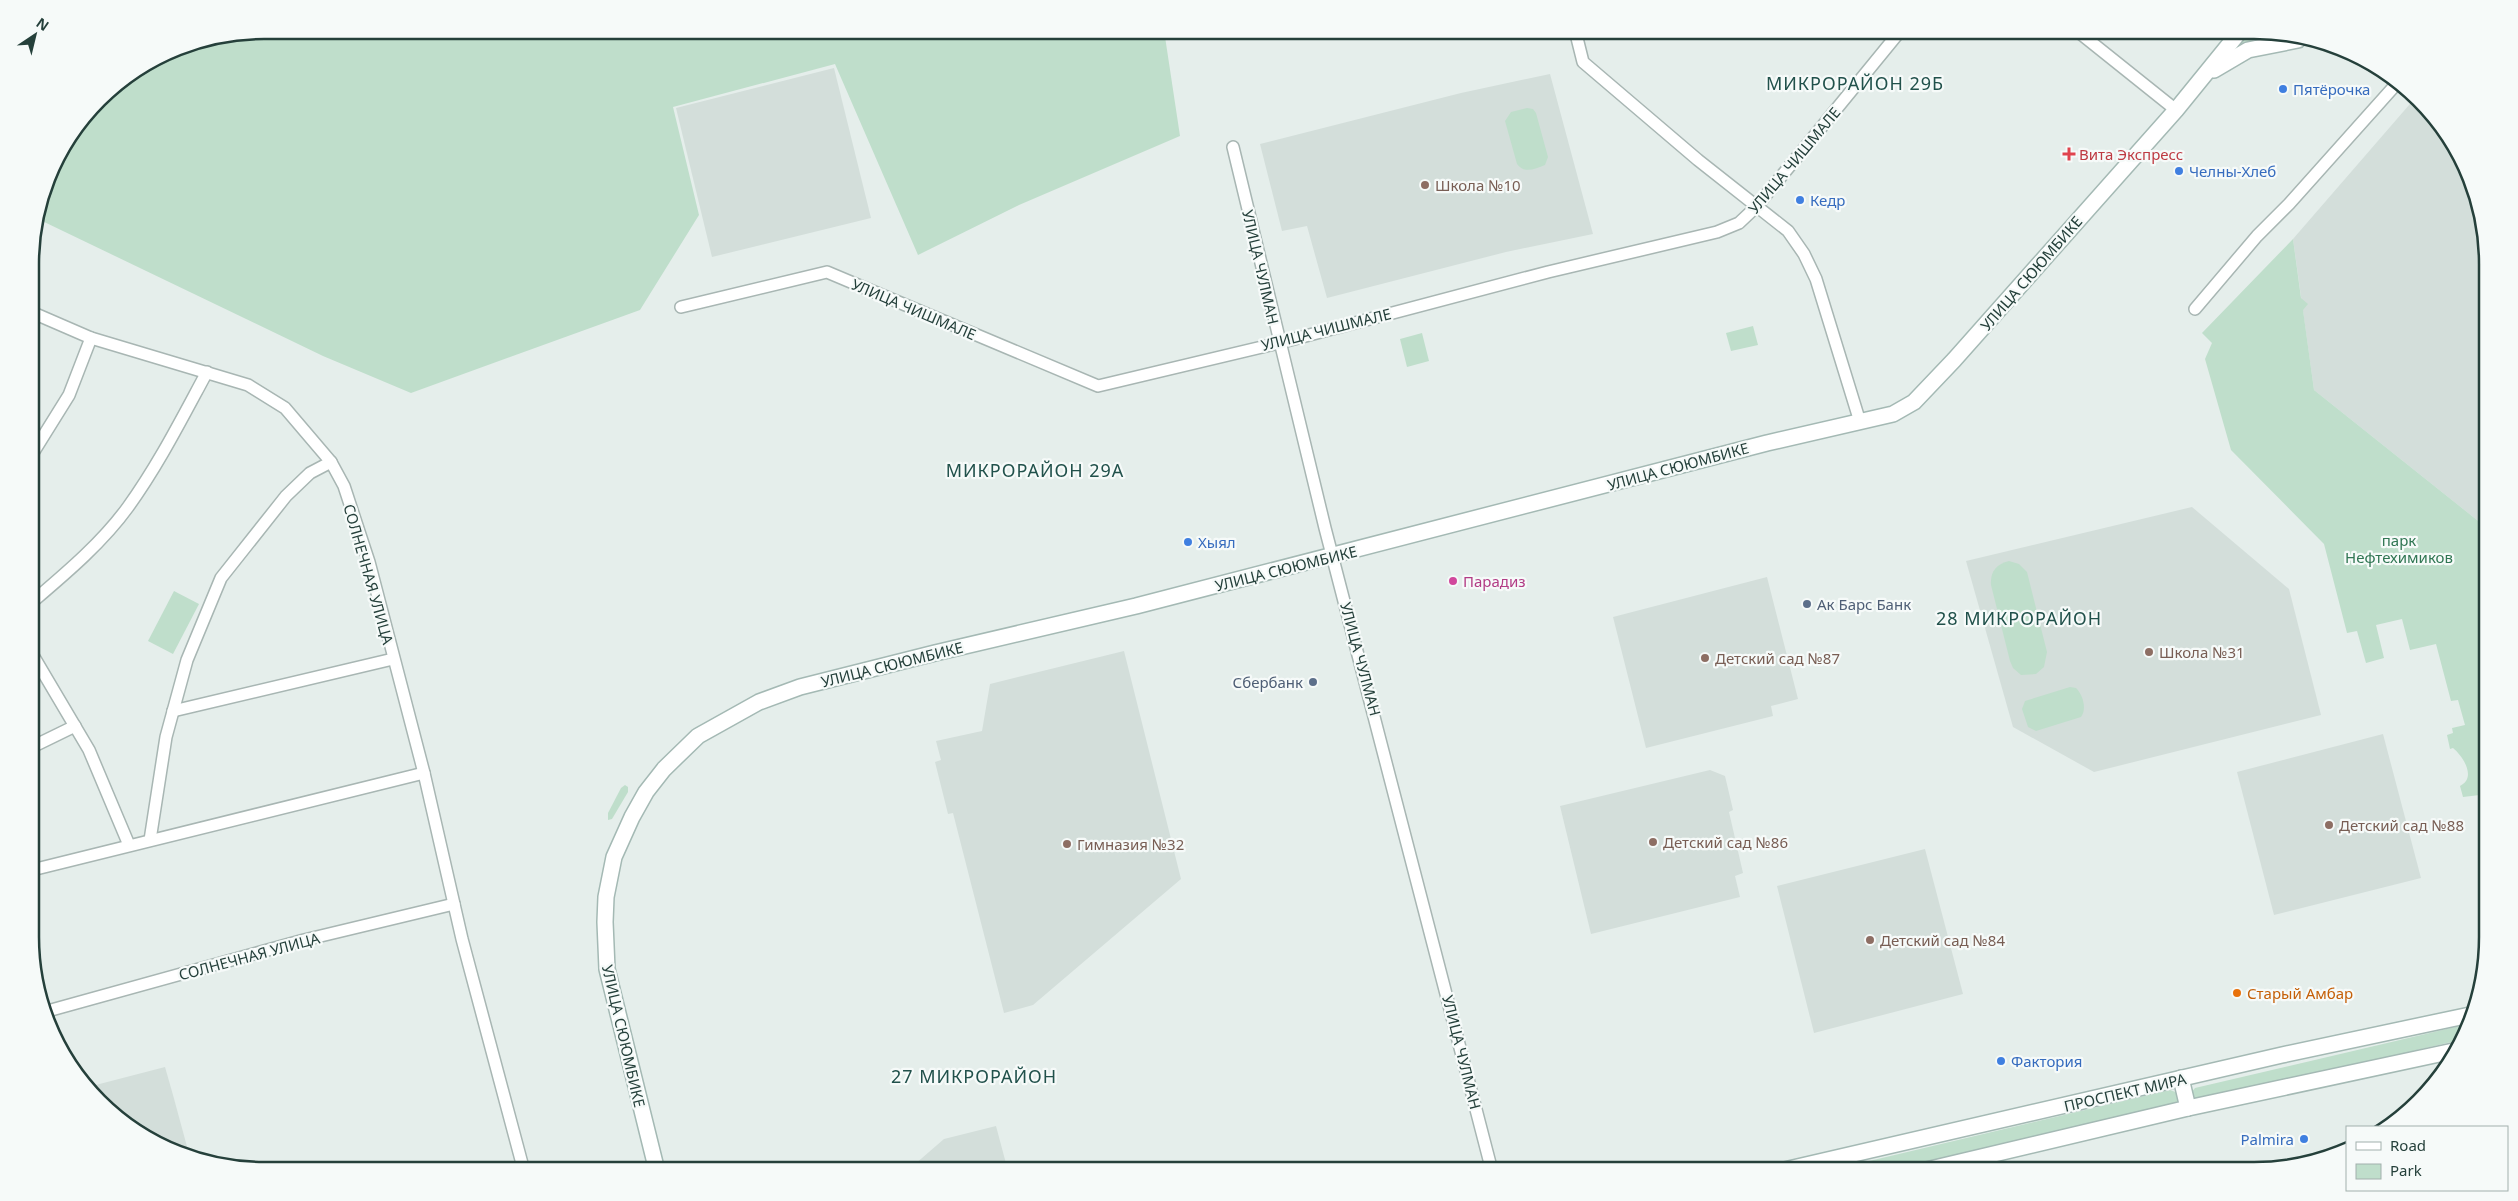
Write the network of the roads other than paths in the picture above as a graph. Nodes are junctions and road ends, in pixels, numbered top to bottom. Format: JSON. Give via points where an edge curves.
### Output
{"nodes":[{"id":1,"x":1577,"y":39,"type":"edge"},
{"id":2,"x":1894,"y":39,"type":"edge"},
{"id":3,"x":2087,"y":39,"type":"edge"},
{"id":4,"x":2234,"y":39,"type":"edge"},
{"id":5,"x":2289,"y":42,"type":"edge"},
{"id":6,"x":2202,"y":78,"type":"junction"},
{"id":7,"x":2393,"y":87,"type":"edge"},
{"id":8,"x":2176,"y":110,"type":"junction"},
{"id":9,"x":1233,"y":147,"type":"dead end"},
{"id":10,"x":1757,"y":206,"type":"junction"},
{"id":11,"x":681,"y":307,"type":"dead end"},
{"id":12,"x":2195,"y":309,"type":"dead end"},
{"id":13,"x":39,"y":315,"type":"edge"},
{"id":14,"x":91,"y":338,"type":"junction"},
{"id":15,"x":1279,"y":343,"type":"junction"},
{"id":16,"x":207,"y":372,"type":"junction"},
{"id":17,"x":1860,"y":422,"type":"junction"},
{"id":18,"x":39,"y":443,"type":"edge"},
{"id":19,"x":331,"y":462,"type":"junction"},
{"id":20,"x":1334,"y":556,"type":"junction"},
{"id":21,"x":39,"y":597,"type":"edge"},
{"id":22,"x":393,"y":659,"type":"junction"},
{"id":23,"x":39,"y":665,"type":"edge"},
{"id":24,"x":173,"y":711,"type":"junction"},
{"id":25,"x":75,"y":726,"type":"junction"},
{"id":26,"x":39,"y":744,"type":"edge"},
{"id":27,"x":424,"y":773,"type":"junction"},
{"id":28,"x":150,"y":840,"type":"junction"},
{"id":29,"x":129,"y":845,"type":"junction"},
{"id":30,"x":39,"y":868,"type":"edge"},
{"id":31,"x":454,"y":904,"type":"junction"},
{"id":32,"x":51,"y":1010,"type":"edge"},
{"id":33,"x":2465,"y":1016,"type":"edge"},
{"id":34,"x":2447,"y":1052,"type":"edge"},
{"id":35,"x":2181,"y":1078,"type":"junction"},
{"id":36,"x":2188,"y":1108,"type":"junction"},
{"id":37,"x":522,"y":1162,"type":"edge"},
{"id":38,"x":655,"y":1162,"type":"edge"},
{"id":39,"x":1490,"y":1162,"type":"edge"},
{"id":40,"x":1819,"y":1162,"type":"edge"},
{"id":41,"x":1960,"y":1162,"type":"edge"}],
"edges":[{"from":1,"to":10,"type":"street","via":[[1583,62]]},
{"from":2,"to":10,"type":"street","name":"УЛИЦА ЧИШМАЛЕ"},
{"from":3,"to":8,"type":"street"},
{"from":4,"to":6,"type":"street","name":"УЛИЦА СЮЮМБИКЕ"},
{"from":5,"to":6,"type":"street","via":[[2235,55]]},
{"from":6,"to":8,"type":"street","name":"УЛИЦА СЮЮМБИКЕ"},
{"from":7,"to":12,"type":"street"},
{"from":8,"to":17,"type":"street","name":"УЛИЦА СЮЮМБИКЕ","via":[[1914,402],[1893,414]]},
{"from":9,"to":15,"type":"street","name":"УЛИЦА ЧУЛМАН"},
{"from":10,"to":15,"type":"street","name":"УЛИЦА ЧИШМАЛЕ","via":[[1740,222],[1717,232],[1548,272]]},
{"from":10,"to":17,"type":"street","via":[[1788,231],[1816,278]]},
{"from":11,"to":15,"type":"street","name":"УЛИЦА ЧИШМАЛЕ","via":[[826,272],[1098,386]]},
{"from":13,"to":14,"type":"street","name":"СОЛНЕЧНАЯ УЛИЦА"},
{"from":14,"to":16,"type":"street","name":"СОЛНЕЧНАЯ УЛИЦА"},
{"from":14,"to":18,"type":"street","via":[[69,395]]},
{"from":15,"to":20,"type":"street","name":"УЛИЦА ЧУЛМАН"},
{"from":16,"to":19,"type":"street","name":"СОЛНЕЧНАЯ УЛИЦА","via":[[248,385],[285,408]]},
{"from":16,"to":21,"type":"street","via":[[170,442],[128,508],[95,545]]},
{"from":17,"to":20,"type":"street","name":"УЛИЦА СЮЮМБИКЕ","via":[[1767,443]]},
{"from":19,"to":22,"type":"street","name":"СОЛНЕЧНАЯ УЛИЦА","via":[[357,522]]},
{"from":19,"to":24,"type":"street","via":[[310,474],[286,496],[221,578],[187,660]]},
{"from":20,"to":38,"type":"street","name":"УЛИЦА СЮЮМБИКЕ","via":[[800,687],[721,721],[686,746],[646,792],[620,841],[611,871],[604,922],[607,969]]},
{"from":20,"to":39,"type":"street","name":"УЛИЦА ЧУЛМАН"},
{"from":22,"to":24,"type":"street","name":"СОЛНЕЧНАЯ УЛИЦА"},
{"from":22,"to":27,"type":"street","name":"СОЛНЕЧНАЯ УЛИЦА"},
{"from":23,"to":25,"type":"street"},
{"from":24,"to":28,"type":"street"},
{"from":25,"to":26,"type":"street"},
{"from":25,"to":29,"type":"street","via":[[89,750]]},
{"from":27,"to":28,"type":"street"},
{"from":27,"to":31,"type":"street","name":"СОЛНЕЧНАЯ УЛИЦА"},
{"from":28,"to":29,"type":"street"},
{"from":29,"to":30,"type":"street"},
{"from":31,"to":32,"type":"street","name":"СОЛНЕЧНАЯ УЛИЦА","via":[[304,940]]},
{"from":31,"to":37,"type":"street","name":"СОЛНЕЧНАЯ УЛИЦА"},
{"from":33,"to":35,"type":"street","name":"ПРОСПЕКТ МИРА"},
{"from":34,"to":36,"type":"street","name":"ПРОСПЕКТ МИРА"},
{"from":35,"to":36,"type":"street"},
{"from":35,"to":40,"type":"street","name":"ПРОСПЕКТ МИРА"},
{"from":36,"to":41,"type":"street","name":"ПРОСПЕКТ МИРА"}]}
